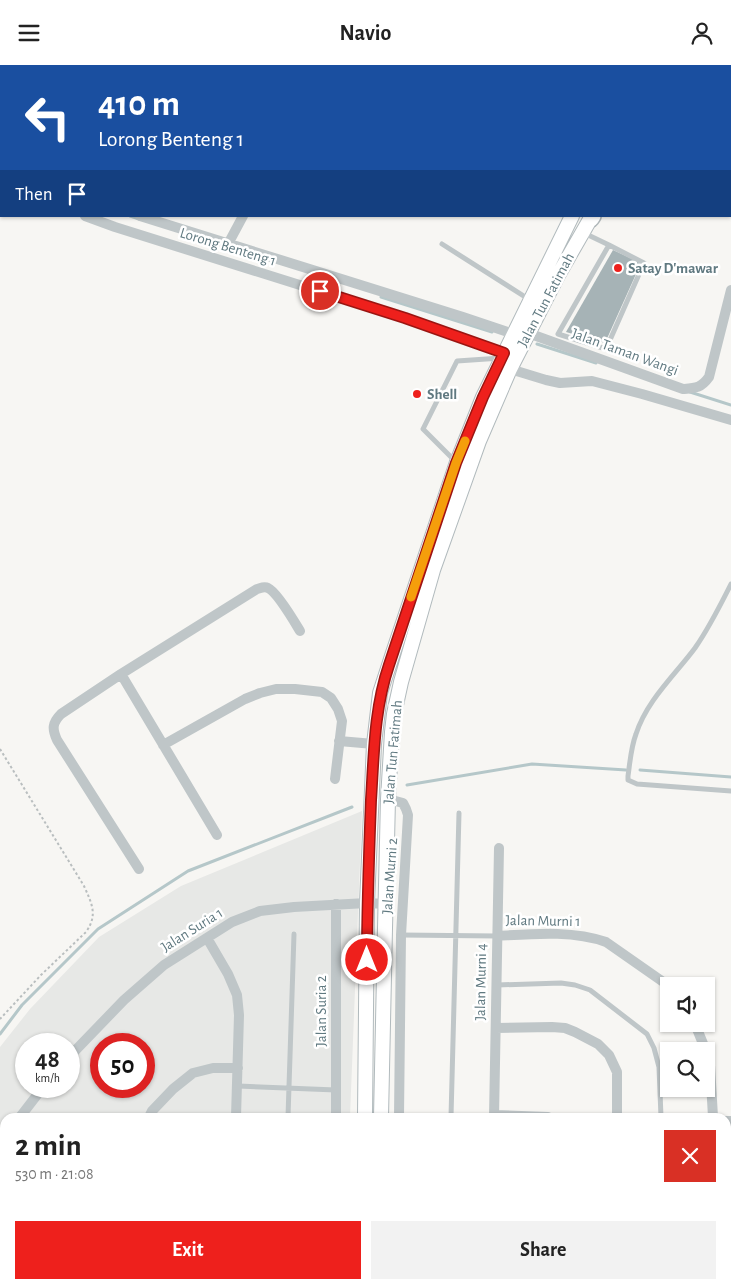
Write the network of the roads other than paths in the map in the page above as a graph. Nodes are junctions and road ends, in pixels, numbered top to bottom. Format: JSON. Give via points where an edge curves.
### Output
{"nodes":[{"id":1,"x":88,"y":217,"type":"edge"},
{"id":2,"x":143,"y":217,"type":"edge"},
{"id":3,"x":242,"y":217,"type":"edge"},
{"id":4,"x":572,"y":217,"type":"edge"},
{"id":5,"x":592,"y":217,"type":"edge"},
{"id":6,"x":583,"y":233,"type":"junction"},
{"id":7,"x":228,"y":244,"type":"junction"},
{"id":8,"x":442,"y":244,"type":"dead end"},
{"id":9,"x":608,"y":245,"type":"junction"},
{"id":10,"x":731,"y":290,"type":"edge"},
{"id":11,"x":531,"y":300,"type":"junction"},
{"id":12,"x":528,"y":333,"type":"junction"},
{"id":13,"x":514,"y":334,"type":"junction"},
{"id":14,"x":506,"y":360,"type":"junction"},
{"id":15,"x":731,"y":420,"type":"edge"},
{"id":16,"x":456,"y":463,"type":"junction"},
{"id":17,"x":731,"y":584,"type":"edge"},
{"id":18,"x":300,"y":631,"type":"dead end"},
{"id":19,"x":121,"y":674,"type":"junction"},
{"id":20,"x":339,"y":741,"type":"junction"},
{"id":21,"x":374,"y":743,"type":"junction"},
{"id":22,"x":163,"y":745,"type":"junction"},
{"id":23,"x":335,"y":779,"type":"dead end"},
{"id":24,"x":731,"y":791,"type":"edge"},
{"id":25,"x":388,"y":799,"type":"junction"},
{"id":26,"x":459,"y":813,"type":"dead end"},
{"id":27,"x":217,"y":835,"type":"dead end"},
{"id":28,"x":499,"y":848,"type":"dead end"},
{"id":29,"x":139,"y":869,"type":"dead end"},
{"id":30,"x":367,"y":903,"type":"junction"},
{"id":31,"x":336,"y":904,"type":"junction"},
{"id":32,"x":386,"y":904,"type":"junction"},
{"id":33,"x":294,"y":934,"type":"dead end"},
{"id":34,"x":401,"y":935,"type":"junction"},
{"id":35,"x":457,"y":936,"type":"junction"},
{"id":36,"x":497,"y":936,"type":"junction"},
{"id":37,"x":207,"y":938,"type":"junction"},
{"id":38,"x":660,"y":980,"type":"edge"},
{"id":39,"x":496,"y":985,"type":"junction"},
{"id":40,"x":496,"y":1028,"type":"junction"},
{"id":41,"x":80,"y":1046,"type":"edge"},
{"id":42,"x":238,"y":1068,"type":"junction"},
{"id":43,"x":238,"y":1085,"type":"junction"},
{"id":44,"x":289,"y":1089,"type":"junction"},
{"id":45,"x":336,"y":1090,"type":"junction"},
{"id":46,"x":712,"y":1097,"type":"edge"},
{"id":47,"x":35,"y":1098,"type":"edge"},
{"id":48,"x":23,"y":1113,"type":"edge"},
{"id":49,"x":151,"y":1113,"type":"edge"},
{"id":50,"x":236,"y":1113,"type":"edge"},
{"id":51,"x":288,"y":1113,"type":"edge"},
{"id":52,"x":336,"y":1113,"type":"edge"},
{"id":53,"x":365,"y":1113,"type":"edge"},
{"id":54,"x":382,"y":1113,"type":"edge"},
{"id":55,"x":400,"y":1113,"type":"edge"},
{"id":56,"x":452,"y":1113,"type":"edge"},
{"id":57,"x":494,"y":1113,"type":"edge"},
{"id":58,"x":617,"y":1113,"type":"edge"},
{"id":59,"x":661,"y":1113,"type":"edge"},
{"id":60,"x":713,"y":1113,"type":"edge"}],
"edges":[{"from":1,"to":14,"type":"street","name":"Lorong Benteng 1","via":[[405,318]]},
{"from":2,"to":7,"type":"street"},
{"from":3,"to":7,"type":"street"},
{"from":4,"to":11,"type":"main road","name":"Jalan Tun Fatimah"},
{"from":5,"to":6,"type":"main road","name":"Jalan Tun Fatimah"},
{"from":6,"to":9,"type":"lane"},
{"from":6,"to":12,"type":"main road","name":"Jalan Tun Fatimah"},
{"from":7,"to":13,"type":"street"},
{"from":8,"to":11,"type":"lane"},
{"from":9,"to":9,"type":"lane","via":[[558,334],[606,349],[644,263]]},
{"from":10,"to":12,"type":"street","name":"Jalan Taman Wangi","via":[[709,377],[704,385],[694,389],[684,389]]},
{"from":11,"to":13,"type":"main road","name":"Jalan Tun Fatimah"},
{"from":12,"to":14,"type":"main road","name":"Jalan Tun Fatimah"},
{"from":13,"to":14,"type":"main road","name":"Jalan Tun Fatimah"},
{"from":14,"to":15,"type":"street","name":"Lorong Benteng 1","via":[[546,380],[560,383],[592,381]]},
{"from":14,"to":16,"type":"main road","name":"Jalan Tun Fatimah","via":[[483,397]]},
{"from":14,"to":16,"type":"lane","via":[[457,361],[423,429]]},
{"from":14,"to":25,"type":"main road","name":"Jalan Tun Fatimah","via":[[436,561],[401,682],[394,714]]},
{"from":16,"to":21,"type":"main road","name":"Jalan Tun Fatimah","via":[[385,678]]},
{"from":17,"to":24,"type":"lane","via":[[699,641],[645,714],[636,734],[628,776],[628,780],[637,784]]},
{"from":18,"to":19,"type":"street","via":[[275,594],[263,587]]},
{"from":19,"to":22,"type":"street"},
{"from":19,"to":29,"type":"street","via":[[61,714],[53,726],[57,740]]},
{"from":20,"to":21,"type":"street"},
{"from":20,"to":22,"type":"street","via":[[342,721],[331,698],[322,692],[276,689],[245,699]]},
{"from":20,"to":23,"type":"street"},
{"from":21,"to":30,"type":"main road","name":"Jalan Tun Fatimah"},
{"from":22,"to":27,"type":"street"},
{"from":25,"to":32,"type":"main road","name":"Jalan Tun Fatimah"},
{"from":25,"to":34,"type":"street","name":"Jalan Murni 2","via":[[403,803],[408,815]]},
{"from":26,"to":35,"type":"lane"},
{"from":28,"to":36,"type":"street","name":"Jalan Murni 4"},
{"from":30,"to":31,"type":"street","name":"Jalan Suria 1"},
{"from":30,"to":32,"type":"street","name":"Jalan Suria 1"},
{"from":30,"to":53,"type":"main road","name":"Jalan Tun Fatimah"},
{"from":31,"to":37,"type":"street","name":"Jalan Suria 1","via":[[260,911],[232,922]]},
{"from":31,"to":45,"type":"street","name":"Jalan Suria 2"},
{"from":32,"to":54,"type":"main road","name":"Jalan Tun Fatimah"},
{"from":33,"to":44,"type":"lane"},
{"from":34,"to":35,"type":"lane","name":"Jalan Murni 1"},
{"from":34,"to":55,"type":"street","name":"Jalan Murni 2"},
{"from":35,"to":36,"type":"lane","name":"Jalan Murni 1"},
{"from":35,"to":56,"type":"lane"},
{"from":36,"to":38,"type":"street","name":"Jalan Murni 1","via":[[545,933],[596,938]]},
{"from":36,"to":39,"type":"street","name":"Jalan Murni 4"},
{"from":37,"to":41,"type":"street","name":"Jalan Suria 1","via":[[164,965]]},
{"from":37,"to":42,"type":"street","via":[[237,995]]},
{"from":39,"to":40,"type":"street","name":"Jalan Murni 4"},
{"from":39,"to":59,"type":"lane","via":[[576,985],[590,990],[647,1033],[659,1067]]},
{"from":40,"to":57,"type":"street","name":"Jalan Murni 4"},
{"from":40,"to":58,"type":"street","via":[[565,1028],[598,1045],[609,1055],[617,1072]]},
{"from":42,"to":43,"type":"street"},
{"from":42,"to":49,"type":"street","via":[[213,1068],[193,1073]]},
{"from":43,"to":44,"type":"lane"},
{"from":43,"to":50,"type":"street"},
{"from":44,"to":45,"type":"lane"},
{"from":44,"to":51,"type":"lane"},
{"from":45,"to":52,"type":"street","name":"Jalan Suria 2"},
{"from":46,"to":60,"type":"street"},
{"from":47,"to":48,"type":"street"}]}
